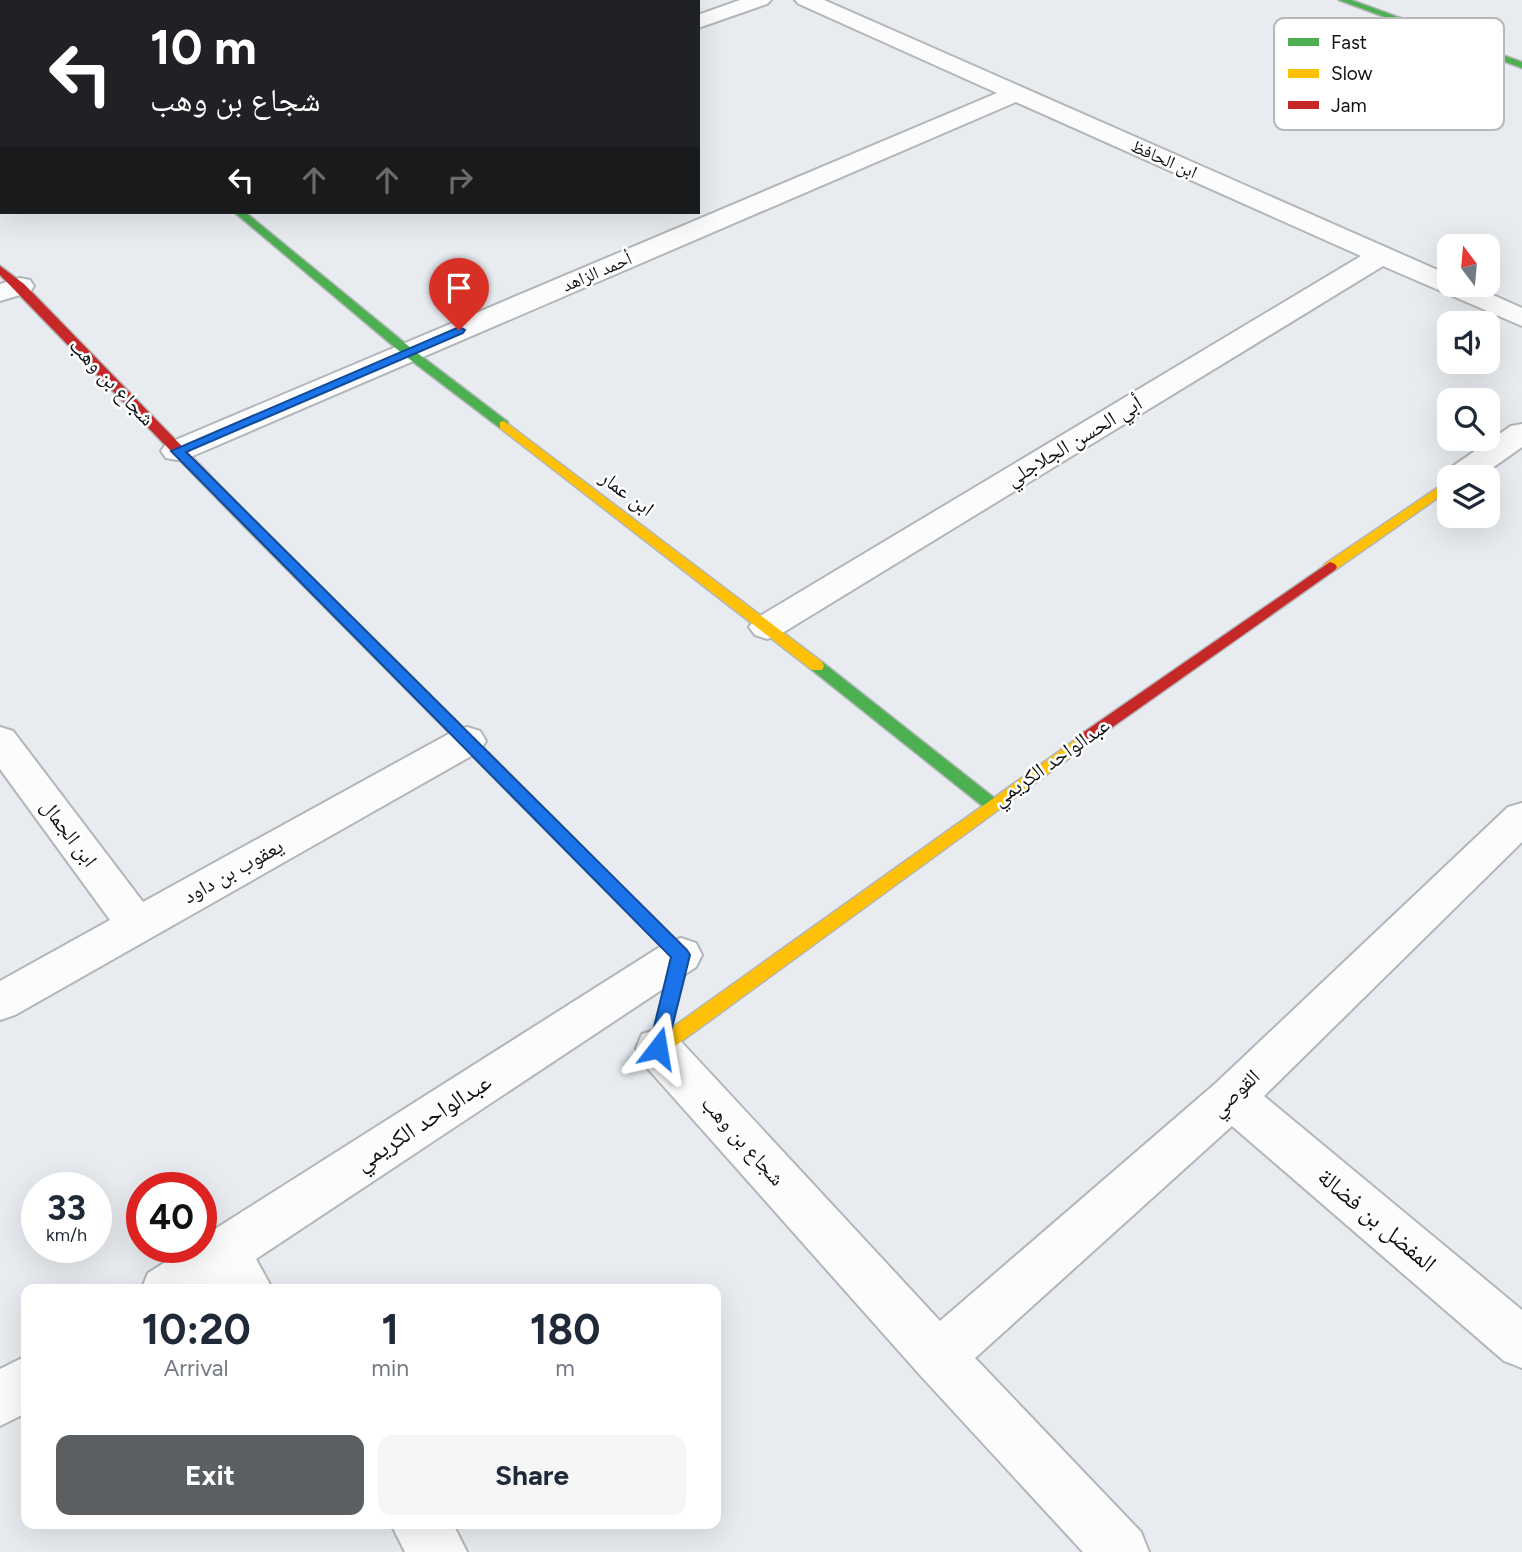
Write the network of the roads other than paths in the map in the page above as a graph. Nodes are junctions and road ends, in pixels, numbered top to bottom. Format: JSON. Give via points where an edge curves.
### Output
{"nodes":[{"id":1,"x":760,"y":0,"type":"edge"},
{"id":2,"x":806,"y":0,"type":"edge"},
{"id":3,"x":1343,"y":0,"type":"edge"},
{"id":4,"x":1393,"y":18,"type":"edge"},
{"id":5,"x":700,"y":21,"type":"edge"},
{"id":6,"x":1504,"y":58,"type":"edge"},
{"id":7,"x":1522,"y":65,"type":"edge"},
{"id":8,"x":1018,"y":93,"type":"junction"},
{"id":9,"x":241,"y":214,"type":"edge"},
{"id":10,"x":1381,"y":256,"type":"junction"},
{"id":11,"x":6,"y":283,"type":"edge"},
{"id":12,"x":1522,"y":318,"type":"edge"},
{"id":13,"x":408,"y":352,"type":"junction"},
{"id":14,"x":1522,"y":433,"type":"edge"},
{"id":15,"x":177,"y":451,"type":"junction"},
{"id":16,"x":1476,"y":465,"type":"edge"},
{"id":17,"x":1437,"y":492,"type":"edge"},
{"id":18,"x":767,"y":626,"type":"junction"},
{"id":19,"x":0,"y":741,"type":"edge"},
{"id":20,"x":467,"y":741,"type":"junction"},
{"id":21,"x":991,"y":804,"type":"junction"},
{"id":22,"x":1522,"y":818,"type":"edge"},
{"id":23,"x":137,"y":925,"type":"junction"},
{"id":24,"x":681,"y":955,"type":"junction"},
{"id":25,"x":0,"y":1002,"type":"edge"},
{"id":26,"x":658,"y":1048,"type":"junction"},
{"id":27,"x":1232,"y":1097,"type":"junction"},
{"id":28,"x":234,"y":1271,"type":"edge"},
{"id":29,"x":187,"y":1284,"type":"edge"},
{"id":30,"x":1522,"y":1343,"type":"edge"},
{"id":31,"x":938,"y":1357,"type":"junction"},
{"id":32,"x":21,"y":1385,"type":"edge"},
{"id":33,"x":0,"y":1400,"type":"edge"},
{"id":34,"x":423,"y":1529,"type":"edge"},
{"id":35,"x":439,"y":1552,"type":"edge"},
{"id":36,"x":1121,"y":1552,"type":"edge"}],
"edges":[{"from":1,"to":5,"type":"street"},
{"from":2,"to":8,"type":"street","name":"ابن الحافظ"},
{"from":3,"to":4,"type":"street"},
{"from":6,"to":7,"type":"street"},
{"from":8,"to":10,"type":"street","name":"ابن الحافظ"},
{"from":8,"to":13,"type":"street","name":"أحمد الزاهد"},
{"from":9,"to":13,"type":"street","name":"ابن عمار"},
{"from":10,"to":12,"type":"street","name":"ابن الحافظ"},
{"from":10,"to":18,"type":"street","name":"أبي الحسن الجلاجلي"},
{"from":11,"to":15,"type":"street","name":"شجاع بن وهب"},
{"from":13,"to":15,"type":"street","name":"أحمد الزاهد"},
{"from":13,"to":18,"type":"street","name":"ابن عمار"},
{"from":14,"to":16,"type":"street"},
{"from":15,"to":20,"type":"street","name":"شجاع بن وهب"},
{"from":17,"to":21,"type":"street","name":"عبدالواحد الكريمي"},
{"from":18,"to":21,"type":"street","name":"ابن عمار"},
{"from":19,"to":23,"type":"street","name":"ابن الجمال"},
{"from":20,"to":23,"type":"street","name":"يعقوب بن داود"},
{"from":20,"to":24,"type":"street","name":"شجاع بن وهب"},
{"from":21,"to":26,"type":"street","name":"عبدالواحد الكريمي"},
{"from":22,"to":27,"type":"street","name":"القوصي"},
{"from":23,"to":25,"type":"street","name":"يعقوب بن داود"},
{"from":24,"to":26,"type":"street"},
{"from":24,"to":28,"type":"street","name":"عبدالواحد الكريمي"},
{"from":26,"to":31,"type":"street","name":"شجاع بن وهب"},
{"from":27,"to":30,"type":"street","name":"المفضل بن فضالة"},
{"from":27,"to":31,"type":"street","name":"القوصي"},
{"from":28,"to":29,"type":"street","name":"عبدالواحد الكريمي"},
{"from":31,"to":36,"type":"street","name":"شجاع بن وهب"},
{"from":32,"to":33,"type":"street"},
{"from":34,"to":35,"type":"street"}]}
